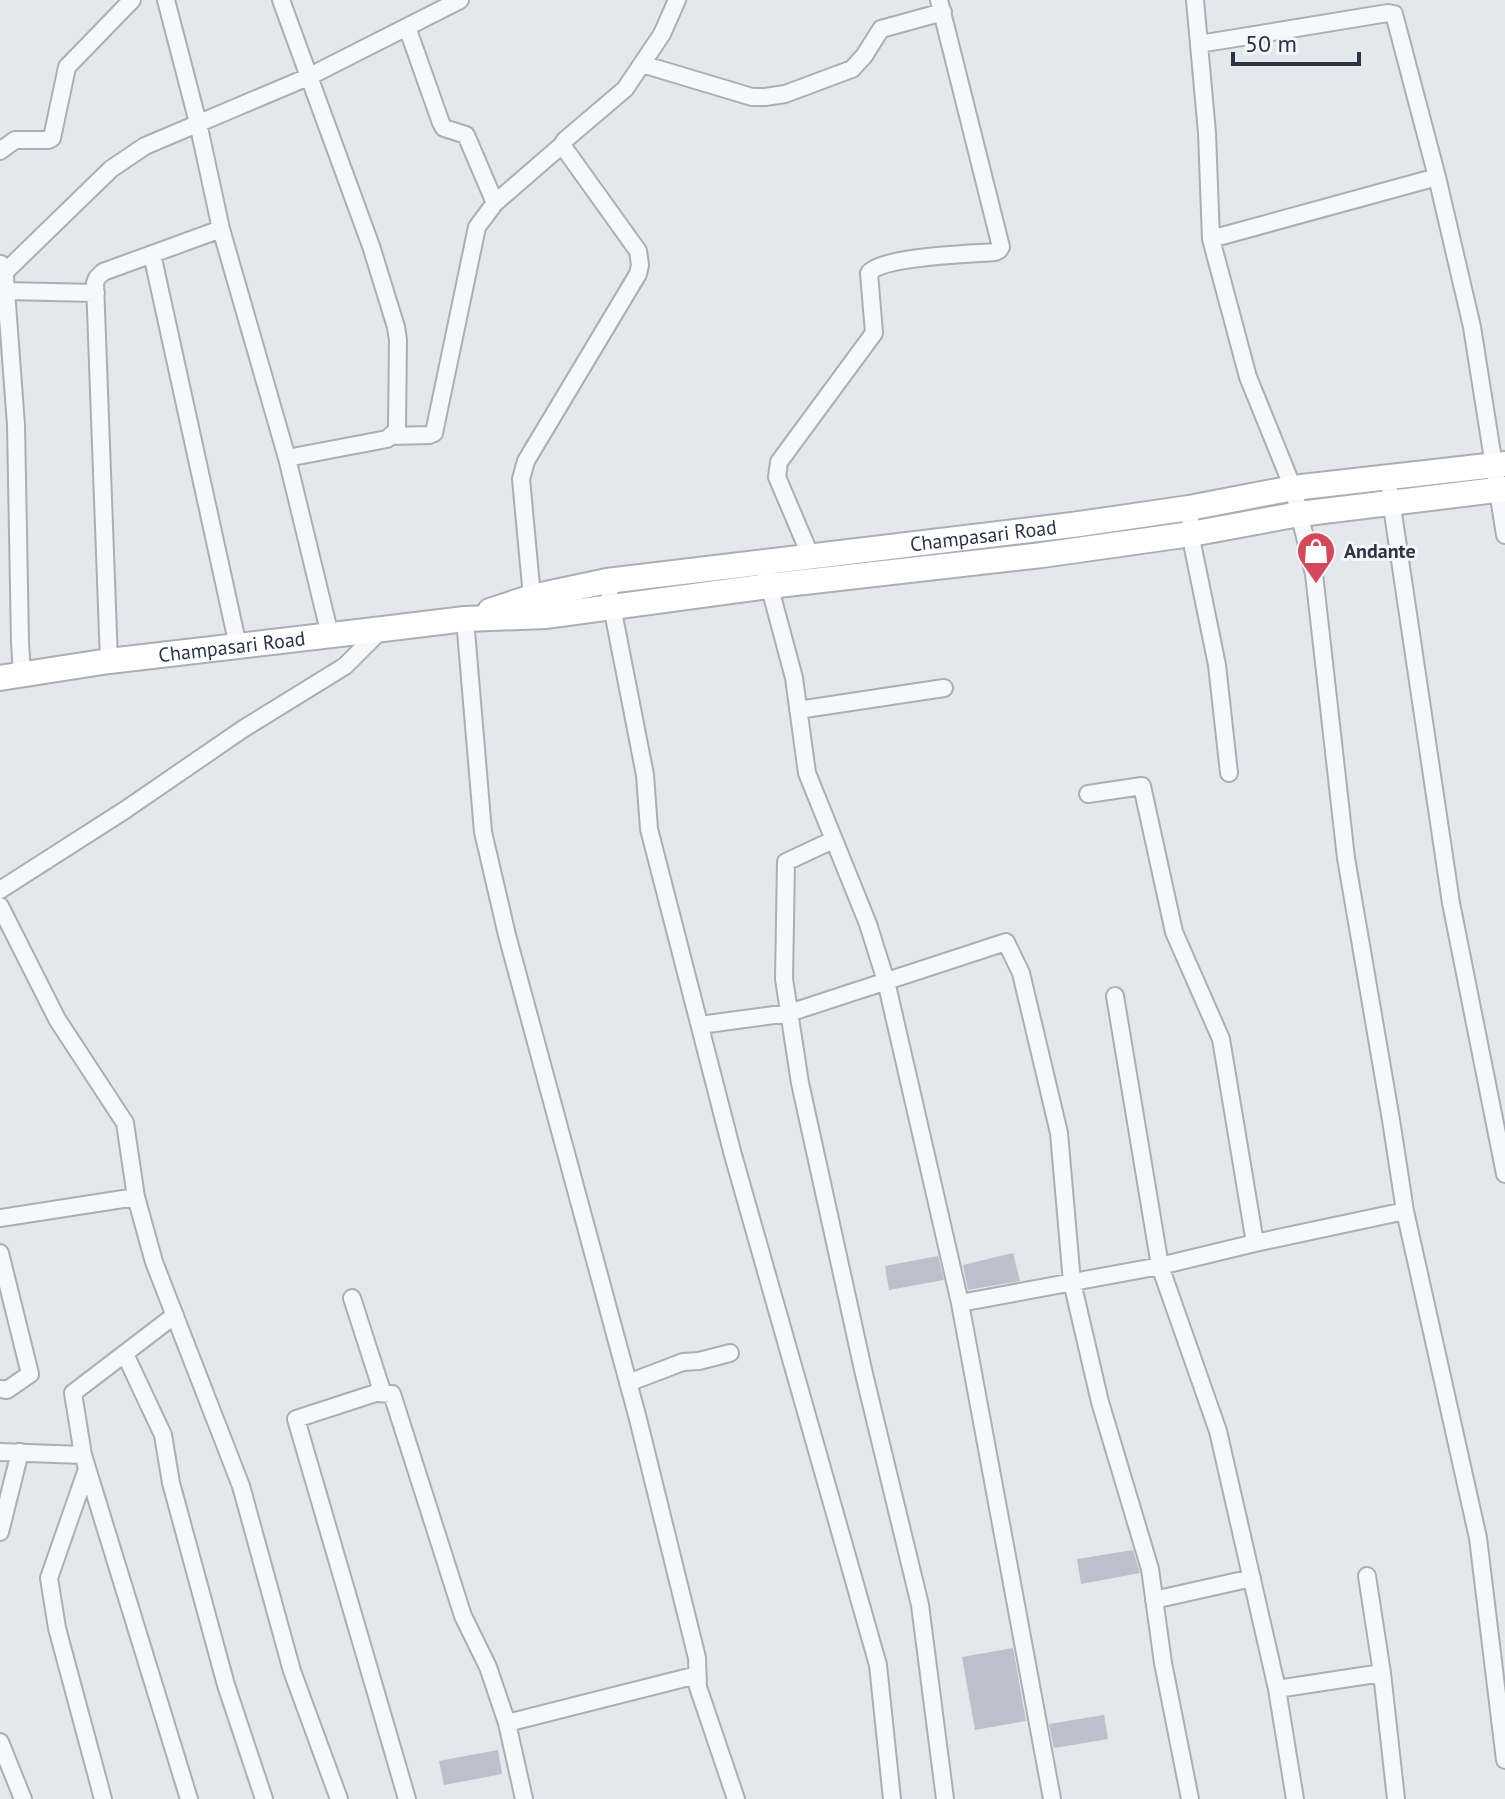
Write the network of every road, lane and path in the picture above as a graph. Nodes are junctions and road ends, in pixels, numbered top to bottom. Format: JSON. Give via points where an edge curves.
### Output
{"nodes":[{"id":1,"x":132,"y":0,"type":"edge"},
{"id":2,"x":166,"y":0,"type":"edge"},
{"id":3,"x":281,"y":0,"type":"edge"},
{"id":4,"x":460,"y":0,"type":"edge"},
{"id":5,"x":677,"y":0,"type":"edge"},
{"id":6,"x":1195,"y":0,"type":"edge"},
{"id":7,"x":941,"y":6,"type":"edge"},
{"id":8,"x":407,"y":27,"type":"junction"},
{"id":9,"x":1199,"y":44,"type":"junction"},
{"id":10,"x":642,"y":64,"type":"junction"},
{"id":11,"x":308,"y":77,"type":"junction"},
{"id":12,"x":198,"y":123,"type":"junction"},
{"id":13,"x":562,"y":145,"type":"junction"},
{"id":14,"x":0,"y":151,"type":"edge"},
{"id":15,"x":1437,"y":177,"type":"junction"},
{"id":16,"x":495,"y":203,"type":"junction"},
{"id":17,"x":221,"y":229,"type":"junction"},
{"id":18,"x":1211,"y":239,"type":"junction"},
{"id":19,"x":152,"y":254,"type":"junction"},
{"id":20,"x":2,"y":268,"type":"edge"},
{"id":21,"x":6,"y":291,"type":"junction"},
{"id":22,"x":96,"y":293,"type":"junction"},
{"id":23,"x":391,"y":436,"type":"junction"},
{"id":24,"x":8,"y":450,"type":"edge"},
{"id":25,"x":287,"y":458,"type":"junction"},
{"id":26,"x":1501,"y":478,"type":"edge"},
{"id":27,"x":1293,"y":488,"type":"junction"},
{"id":28,"x":1389,"y":491,"type":"junction"},
{"id":29,"x":1189,"y":508,"type":"junction"},
{"id":30,"x":1299,"y":514,"type":"junction"},
{"id":31,"x":1191,"y":534,"type":"junction"},
{"id":32,"x":1505,"y":535,"type":"edge"},
{"id":33,"x":811,"y":557,"type":"junction"},
{"id":34,"x":766,"y":575,"type":"junction"},
{"id":35,"x":607,"y":581,"type":"junction"},
{"id":36,"x":532,"y":597,"type":"junction"},
{"id":37,"x":612,"y":608,"type":"junction"},
{"id":38,"x":465,"y":619,"type":"junction"},
{"id":39,"x":383,"y":629,"type":"junction"},
{"id":40,"x":330,"y":635,"type":"junction"},
{"id":41,"x":238,"y":646,"type":"junction"},
{"id":42,"x":109,"y":661,"type":"junction"},
{"id":43,"x":11,"y":676,"type":"edge"},
{"id":44,"x":944,"y":688,"type":"dead end"},
{"id":45,"x":798,"y":710,"type":"junction"},
{"id":46,"x":1229,"y":773,"type":"dead end"},
{"id":47,"x":1088,"y":794,"type":"dead end"},
{"id":48,"x":833,"y":840,"type":"junction"},
{"id":49,"x":0,"y":890,"type":"edge"},
{"id":50,"x":0,"y":906,"type":"edge"},
{"id":51,"x":886,"y":981,"type":"junction"},
{"id":52,"x":1115,"y":996,"type":"dead end"},
{"id":53,"x":789,"y":1013,"type":"junction"},
{"id":54,"x":700,"y":1025,"type":"junction"},
{"id":55,"x":1505,"y":1174,"type":"edge"},
{"id":56,"x":136,"y":1197,"type":"junction"},
{"id":57,"x":1405,"y":1211,"type":"junction"},
{"id":58,"x":0,"y":1218,"type":"edge"},
{"id":59,"x":1255,"y":1243,"type":"junction"},
{"id":60,"x":0,"y":1253,"type":"edge"},
{"id":61,"x":1160,"y":1266,"type":"junction"},
{"id":62,"x":1072,"y":1282,"type":"junction"},
{"id":63,"x":352,"y":1298,"type":"dead end"},
{"id":64,"x":960,"y":1303,"type":"junction"},
{"id":65,"x":175,"y":1315,"type":"junction"},
{"id":66,"x":730,"y":1353,"type":"dead end"},
{"id":67,"x":125,"y":1354,"type":"junction"},
{"id":68,"x":628,"y":1383,"type":"junction"},
{"id":69,"x":0,"y":1389,"type":"edge"},
{"id":70,"x":378,"y":1393,"type":"junction"},
{"id":71,"x":0,"y":1452,"type":"edge"},
{"id":72,"x":20,"y":1452,"type":"junction"},
{"id":73,"x":85,"y":1462,"type":"junction"},
{"id":74,"x":0,"y":1532,"type":"edge"},
{"id":75,"x":1367,"y":1576,"type":"dead end"},
{"id":76,"x":1252,"y":1578,"type":"junction"},
{"id":77,"x":1154,"y":1600,"type":"junction"},
{"id":78,"x":1382,"y":1673,"type":"junction"},
{"id":79,"x":697,"y":1675,"type":"junction"},
{"id":80,"x":1277,"y":1689,"type":"junction"},
{"id":81,"x":507,"y":1723,"type":"junction"},
{"id":82,"x":1503,"y":1739,"type":"edge"},
{"id":83,"x":0,"y":1742,"type":"edge"},
{"id":84,"x":1505,"y":1760,"type":"edge"},
{"id":85,"x":23,"y":1799,"type":"edge"},
{"id":86,"x":103,"y":1799,"type":"edge"},
{"id":87,"x":189,"y":1799,"type":"edge"},
{"id":88,"x":264,"y":1799,"type":"edge"},
{"id":89,"x":339,"y":1799,"type":"edge"},
{"id":90,"x":407,"y":1799,"type":"edge"},
{"id":91,"x":524,"y":1799,"type":"edge"},
{"id":92,"x":736,"y":1799,"type":"edge"},
{"id":93,"x":892,"y":1799,"type":"edge"},
{"id":94,"x":945,"y":1799,"type":"edge"},
{"id":95,"x":1052,"y":1799,"type":"edge"},
{"id":96,"x":1190,"y":1799,"type":"edge"},
{"id":97,"x":1295,"y":1799,"type":"edge"},
{"id":98,"x":1396,"y":1799,"type":"edge"}],
"edges":[{"from":1,"to":14,"type":"street","via":[[69,63],[52,138],[13,140]]},
{"from":2,"to":12,"type":"street"},
{"from":3,"to":11,"type":"street"},
{"from":4,"to":8,"type":"street"},
{"from":5,"to":10,"type":"street"},
{"from":6,"to":9,"type":"street"},
{"from":7,"to":10,"type":"street","via":[[881,29],[852,69],[785,94],[752,97]]},
{"from":7,"to":33,"type":"street","via":[[1001,247],[995,252],[896,261],[869,273],[874,333],[777,470]]},
{"from":8,"to":11,"type":"street"},
{"from":8,"to":16,"type":"street","via":[[441,123],[466,135]]},
{"from":9,"to":15,"type":"street","via":[[1394,14]]},
{"from":9,"to":18,"type":"street"},
{"from":10,"to":13,"type":"street","via":[[625,89]]},
{"from":11,"to":12,"type":"street"},
{"from":11,"to":23,"type":"street","via":[[396,327],[397,427]]},
{"from":12,"to":17,"type":"street"},
{"from":12,"to":20,"type":"street","via":[[145,146],[111,169]]},
{"from":13,"to":16,"type":"street"},
{"from":13,"to":36,"type":"street","via":[[638,251],[640,265],[522,471]]},
{"from":15,"to":18,"type":"street"},
{"from":15,"to":26,"type":"street"},
{"from":16,"to":23,"type":"street","via":[[477,227],[435,431]]},
{"from":17,"to":19,"type":"street"},
{"from":17,"to":25,"type":"street"},
{"from":18,"to":27,"type":"street","via":[[1248,377]]},
{"from":19,"to":22,"type":"street","via":[[103,272]]},
{"from":19,"to":41,"type":"street"},
{"from":20,"to":21,"type":"street"},
{"from":21,"to":22,"type":"street"},
{"from":21,"to":24,"type":"street"},
{"from":22,"to":42,"type":"street"},
{"from":23,"to":25,"type":"street"},
{"from":24,"to":43,"type":"street"},
{"from":25,"to":40,"type":"street"},
{"from":26,"to":28,"type":"main road","name":"Champasari Road"},
{"from":26,"to":32,"type":"street"},
{"from":27,"to":28,"type":"main road","name":"Champasari Road"},
{"from":27,"to":29,"type":"main road","name":"Champasari Road"},
{"from":27,"to":30,"type":"street"},
{"from":28,"to":30,"type":"main road","name":"Champasari Road"},
{"from":28,"to":55,"type":"street","via":[[1451,903]]},
{"from":29,"to":31,"type":"street"},
{"from":29,"to":33,"type":"main road","name":"Champasari Road"},
{"from":30,"to":31,"type":"main road","name":"Champasari Road"},
{"from":30,"to":57,"type":"street","via":[[1314,574],[1346,858]]},
{"from":31,"to":34,"type":"main road","name":"Champasari Road","via":[[1042,555]]},
{"from":31,"to":46,"type":"street","via":[[1217,665]]},
{"from":33,"to":34,"type":"main road","name":"Champasari Road"},
{"from":34,"to":35,"type":"main road","name":"Champasari Road"},
{"from":34,"to":37,"type":"main road","name":"Champasari Road"},
{"from":34,"to":45,"type":"street"},
{"from":35,"to":36,"type":"main road","name":"Champasari Road"},
{"from":35,"to":37,"type":"street"},
{"from":36,"to":38,"type":"main road","name":"Champasari Road"},
{"from":37,"to":38,"type":"main road","name":"Champasari Road"},
{"from":37,"to":54,"type":"street","via":[[645,775],[649,829]]},
{"from":38,"to":39,"type":"main road","name":"Champasari Road"},
{"from":38,"to":68,"type":"street","via":[[483,832]]},
{"from":39,"to":40,"type":"main road","name":"Champasari Road"},
{"from":39,"to":49,"type":"street","via":[[345,666]]},
{"from":40,"to":41,"type":"main road","name":"Champasari Road"},
{"from":41,"to":42,"type":"main road","name":"Champasari Road"},
{"from":42,"to":43,"type":"main road","name":"Champasari Road"},
{"from":44,"to":45,"type":"street"},
{"from":45,"to":48,"type":"street","via":[[807,773]]},
{"from":47,"to":59,"type":"street","via":[[1142,786],[1174,932],[1221,1039]]},
{"from":48,"to":51,"type":"street"},
{"from":48,"to":53,"type":"street","via":[[786,862],[784,979]]},
{"from":50,"to":56,"type":"street","via":[[57,1019],[125,1123]]},
{"from":51,"to":53,"type":"street"},
{"from":51,"to":62,"type":"street","via":[[1006,942],[1021,973],[1059,1133]]},
{"from":51,"to":64,"type":"street"},
{"from":52,"to":61,"type":"street"},
{"from":53,"to":54,"type":"street"},
{"from":53,"to":94,"type":"street","via":[[864,1374],[920,1605]]},
{"from":54,"to":93,"type":"street","via":[[878,1665]]},
{"from":56,"to":58,"type":"street"},
{"from":56,"to":65,"type":"street"},
{"from":57,"to":59,"type":"street"},
{"from":57,"to":82,"type":"street","via":[[1478,1538]]},
{"from":59,"to":61,"type":"street"},
{"from":60,"to":69,"type":"street","via":[[30,1374],[7,1390]]},
{"from":61,"to":62,"type":"street"},
{"from":61,"to":76,"type":"street","via":[[1218,1431]]},
{"from":62,"to":64,"type":"street"},
{"from":62,"to":77,"type":"street"},
{"from":63,"to":70,"type":"street","via":[[382,1391]]},
{"from":64,"to":95,"type":"street"},
{"from":65,"to":67,"type":"street"},
{"from":65,"to":89,"type":"street","via":[[241,1486],[292,1671]]},
{"from":66,"to":68,"type":"street","via":[[683,1362]]},
{"from":67,"to":73,"type":"street","via":[[73,1393]]},
{"from":67,"to":88,"type":"street","via":[[163,1435],[226,1685]]},
{"from":68,"to":79,"type":"street"},
{"from":70,"to":81,"type":"street","via":[[392,1394],[463,1616]]},
{"from":70,"to":90,"type":"street","via":[[296,1419]]},
{"from":71,"to":72,"type":"street"},
{"from":72,"to":73,"type":"street"},
{"from":72,"to":74,"type":"street"},
{"from":73,"to":86,"type":"street","via":[[49,1578],[57,1628]]},
{"from":73,"to":87,"type":"street"},
{"from":75,"to":78,"type":"street"},
{"from":76,"to":77,"type":"street"},
{"from":76,"to":80,"type":"street"},
{"from":77,"to":96,"type":"street"},
{"from":78,"to":80,"type":"street"},
{"from":78,"to":98,"type":"street"},
{"from":79,"to":81,"type":"street"},
{"from":79,"to":92,"type":"street"},
{"from":80,"to":97,"type":"street"},
{"from":81,"to":91,"type":"street"},
{"from":82,"to":84,"type":"street"},
{"from":83,"to":85,"type":"street"}]}
